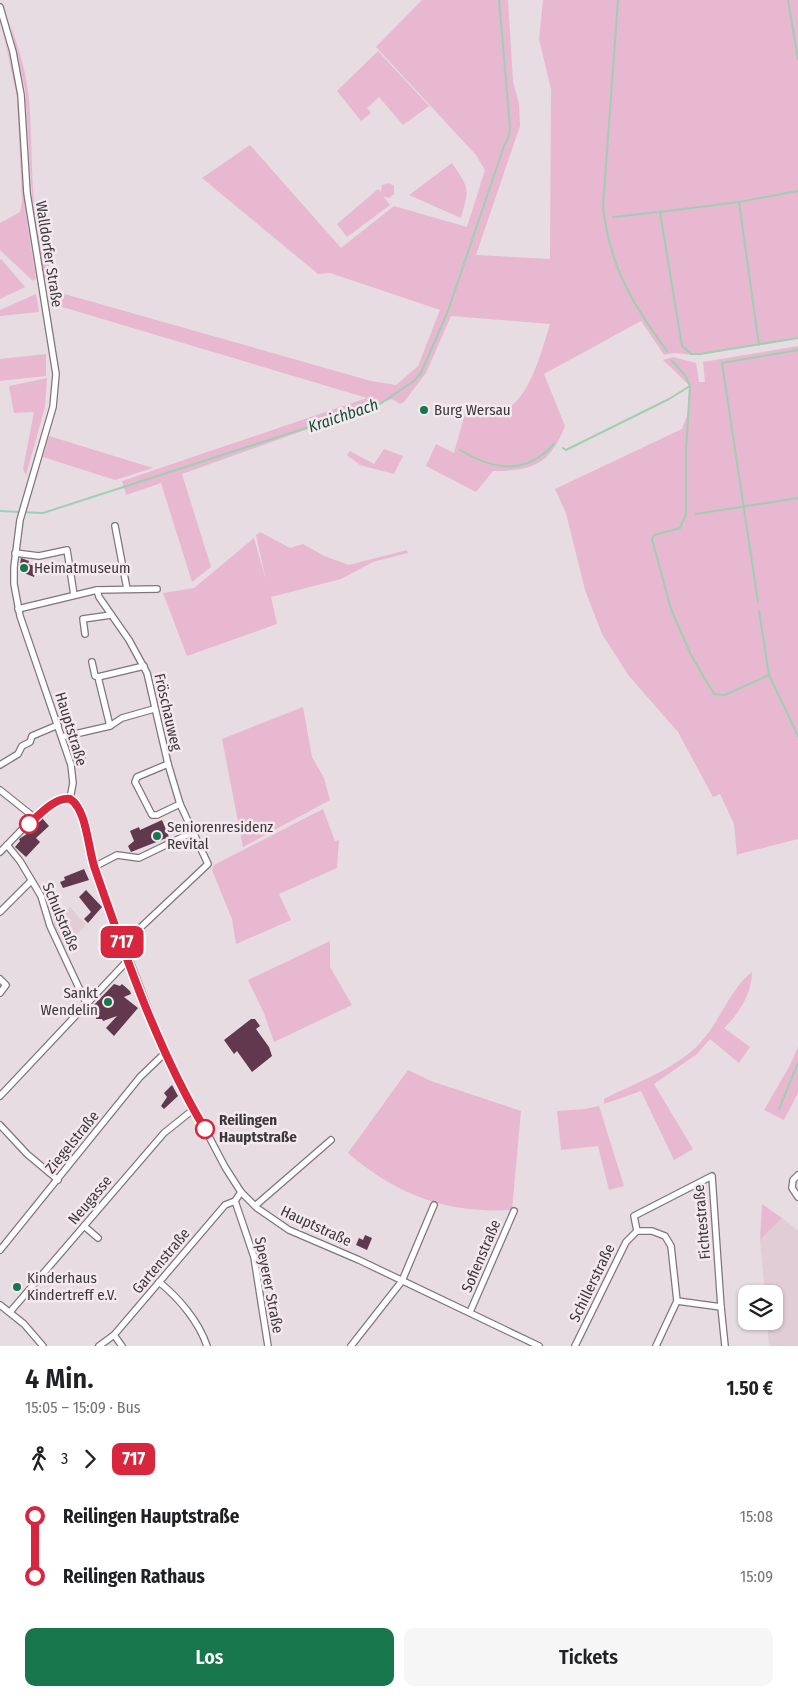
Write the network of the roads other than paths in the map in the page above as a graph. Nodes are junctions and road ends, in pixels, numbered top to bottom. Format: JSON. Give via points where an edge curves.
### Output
{"nodes":[{"id":1,"x":0,"y":7,"type":"edge"},
{"id":2,"x":24,"y":503,"type":"joint"},
{"id":3,"x":115,"y":526,"type":"dead end"},
{"id":4,"x":15,"y":553,"type":"junction"},
{"id":5,"x":128,"y":589,"type":"junction"},
{"id":6,"x":97,"y":590,"type":"junction"},
{"id":7,"x":157,"y":590,"type":"dead end"},
{"id":8,"x":74,"y":595,"type":"junction"},
{"id":9,"x":18,"y":609,"type":"junction"},
{"id":10,"x":111,"y":615,"type":"junction"},
{"id":11,"x":85,"y":634,"type":"dead end"},
{"id":12,"x":92,"y":662,"type":"dead end"},
{"id":13,"x":144,"y":666,"type":"junction"},
{"id":14,"x":98,"y":677,"type":"junction"},
{"id":15,"x":154,"y":709,"type":"junction"},
{"id":16,"x":58,"y":724,"type":"junction"},
{"id":17,"x":110,"y":726,"type":"junction"},
{"id":18,"x":62,"y":737,"type":"junction"},
{"id":19,"x":168,"y":764,"type":"junction"},
{"id":20,"x":0,"y":765,"type":"edge"},
{"id":21,"x":0,"y":790,"type":"edge"},
{"id":22,"x":70,"y":799,"type":"junction"},
{"id":23,"x":180,"y":804,"type":"junction"},
{"id":24,"x":35,"y":818,"type":"junction"},
{"id":25,"x":193,"y":832,"type":"junction"},
{"id":26,"x":7,"y":845,"type":"junction"},
{"id":27,"x":0,"y":852,"type":"edge"},
{"id":28,"x":94,"y":867,"type":"junction"},
{"id":29,"x":31,"y":881,"type":"junction"},
{"id":30,"x":0,"y":912,"type":"edge"},
{"id":31,"x":123,"y":944,"type":"junction"},
{"id":32,"x":129,"y":959,"type":"junction"},
{"id":33,"x":0,"y":979,"type":"edge"},
{"id":34,"x":0,"y":993,"type":"edge"},
{"id":35,"x":86,"y":1003,"type":"junction"},
{"id":36,"x":165,"y":1052,"type":"junction"},
{"id":37,"x":0,"y":1096,"type":"edge"},
{"id":38,"x":194,"y":1108,"type":"junction"},
{"id":39,"x":0,"y":1125,"type":"edge"},
{"id":40,"x":331,"y":1140,"type":"dead end"},
{"id":41,"x":798,"y":1175,"type":"edge"},
{"id":42,"x":58,"y":1180,"type":"junction"},
{"id":43,"x":240,"y":1192,"type":"junction"},
{"id":44,"x":798,"y":1197,"type":"edge"},
{"id":45,"x":235,"y":1201,"type":"junction"},
{"id":46,"x":255,"y":1206,"type":"junction"},
{"id":47,"x":434,"y":1206,"type":"dead end"},
{"id":48,"x":514,"y":1211,"type":"dead end"},
{"id":49,"x":84,"y":1226,"type":"junction"},
{"id":50,"x":637,"y":1230,"type":"junction"},
{"id":51,"x":98,"y":1238,"type":"dead end"},
{"id":52,"x":0,"y":1250,"type":"edge"},
{"id":53,"x":402,"y":1281,"type":"junction"},
{"id":54,"x":159,"y":1282,"type":"junction"},
{"id":55,"x":677,"y":1301,"type":"junction"},
{"id":56,"x":0,"y":1305,"type":"edge"},
{"id":57,"x":721,"y":1307,"type":"junction"},
{"id":58,"x":10,"y":1312,"type":"junction"},
{"id":59,"x":470,"y":1312,"type":"junction"},
{"id":60,"x":114,"y":1335,"type":"junction"},
{"id":61,"x":43,"y":1346,"type":"edge"},
{"id":62,"x":99,"y":1346,"type":"edge"},
{"id":63,"x":122,"y":1346,"type":"edge"},
{"id":64,"x":207,"y":1346,"type":"edge"},
{"id":65,"x":268,"y":1346,"type":"edge"},
{"id":66,"x":351,"y":1346,"type":"edge"},
{"id":67,"x":539,"y":1346,"type":"edge"},
{"id":68,"x":575,"y":1346,"type":"edge"},
{"id":69,"x":656,"y":1346,"type":"edge"},
{"id":70,"x":726,"y":1346,"type":"edge"}],
"edges":[{"from":1,"to":2,"type":"street","name":"Walldorfer Straße","via":[[19,81],[27,193],[56,374],[53,407]]},
{"from":2,"to":4,"type":"street","name":"Hauptstraße"},
{"from":3,"to":5,"type":"street"},
{"from":4,"to":8,"type":"street","via":[[33,556],[67,550]]},
{"from":4,"to":9,"type":"street","name":"Hauptstraße","via":[[14,584]]},
{"from":5,"to":6,"type":"street"},
{"from":5,"to":7,"type":"street"},
{"from":6,"to":8,"type":"street"},
{"from":6,"to":10,"type":"street","name":"Fröschauweg"},
{"from":8,"to":9,"type":"street"},
{"from":9,"to":16,"type":"street","name":"Hauptstraße"},
{"from":10,"to":11,"type":"street","via":[[83,619]]},
{"from":10,"to":13,"type":"street","name":"Fröschauweg"},
{"from":12,"to":14,"type":"street"},
{"from":13,"to":14,"type":"street","name":"Fröschauweg"},
{"from":13,"to":15,"type":"street","name":"Fröschauweg"},
{"from":14,"to":17,"type":"street"},
{"from":15,"to":17,"type":"street","via":[[122,718]]},
{"from":15,"to":19,"type":"street","name":"Fröschauweg"},
{"from":16,"to":18,"type":"street","name":"Hauptstraße"},
{"from":16,"to":20,"type":"street","via":[[32,736],[18,754]]},
{"from":17,"to":18,"type":"street"},
{"from":18,"to":22,"type":"street","name":"Hauptstraße","via":[[71,765],[73,783]]},
{"from":19,"to":23,"type":"street","name":"Fröschauweg"},
{"from":19,"to":23,"type":"street","name":"Fröschauweg","via":[[137,777],[135,782],[152,815]]},
{"from":21,"to":24,"type":"street"},
{"from":22,"to":24,"type":"street","via":[[56,802]]},
{"from":22,"to":28,"type":"street","name":"Hauptstraße","via":[[81,811]]},
{"from":23,"to":25,"type":"street","name":"Fröschauweg"},
{"from":24,"to":26,"type":"street"},
{"from":25,"to":28,"type":"street","via":[[139,858],[117,855]]},
{"from":25,"to":31,"type":"street","name":"Fröschauweg","via":[[208,864]]},
{"from":26,"to":27,"type":"street"},
{"from":26,"to":29,"type":"street","name":"Schulstraße"},
{"from":28,"to":31,"type":"street","name":"Hauptstraße"},
{"from":29,"to":30,"type":"street"},
{"from":29,"to":35,"type":"street","name":"Schulstraße","via":[[41,896],[50,926]]},
{"from":31,"to":32,"type":"street","name":"Hauptstraße"},
{"from":32,"to":35,"type":"street"},
{"from":32,"to":36,"type":"street","name":"Hauptstraße"},
{"from":33,"to":34,"type":"street","via":[[6,986]]},
{"from":35,"to":37,"type":"street"},
{"from":36,"to":38,"type":"street","name":"Hauptstraße"},
{"from":36,"to":42,"type":"street","name":"Ziegelstraße","via":[[140,1077]]},
{"from":38,"to":43,"type":"street","name":"Hauptstraße"},
{"from":38,"to":49,"type":"street","name":"Neugasse","via":[[164,1133]]},
{"from":39,"to":42,"type":"street"},
{"from":40,"to":46,"type":"street"},
{"from":41,"to":44,"type":"street","via":[[792,1188]]},
{"from":42,"to":52,"type":"street","name":"Ziegelstraße"},
{"from":43,"to":45,"type":"street","name":"Gartenstraße"},
{"from":43,"to":46,"type":"street","name":"Hauptstraße"},
{"from":45,"to":54,"type":"street","name":"Gartenstraße","via":[[225,1205]]},
{"from":45,"to":65,"type":"street","name":"Speyerer Straße","via":[[254,1257]]},
{"from":46,"to":53,"type":"street","name":"Hauptstraße","via":[[289,1230]]},
{"from":47,"to":53,"type":"street"},
{"from":48,"to":59,"type":"street","name":"Sofienstraße"},
{"from":49,"to":51,"type":"street"},
{"from":49,"to":58,"type":"street","name":"Neugasse"},
{"from":50,"to":55,"type":"street","via":[[665,1236],[672,1246]]},
{"from":50,"to":57,"type":"street","name":"Fichtestraße","via":[[634,1216],[712,1176]]},
{"from":50,"to":68,"type":"street","name":"Schillerstraße","via":[[626,1242]]},
{"from":53,"to":59,"type":"street","name":"Hauptstraße"},
{"from":53,"to":66,"type":"street"},
{"from":54,"to":60,"type":"street","name":"Gartenstraße"},
{"from":54,"to":64,"type":"street","via":[[190,1314]]},
{"from":55,"to":57,"type":"street"},
{"from":55,"to":69,"type":"street"},
{"from":56,"to":58,"type":"street"},
{"from":57,"to":70,"type":"street","name":"Fichtestraße"},
{"from":58,"to":61,"type":"street"},
{"from":59,"to":67,"type":"street","name":"Hauptstraße"},
{"from":60,"to":62,"type":"street","name":"Gartenstraße"},
{"from":60,"to":63,"type":"street"}]}
